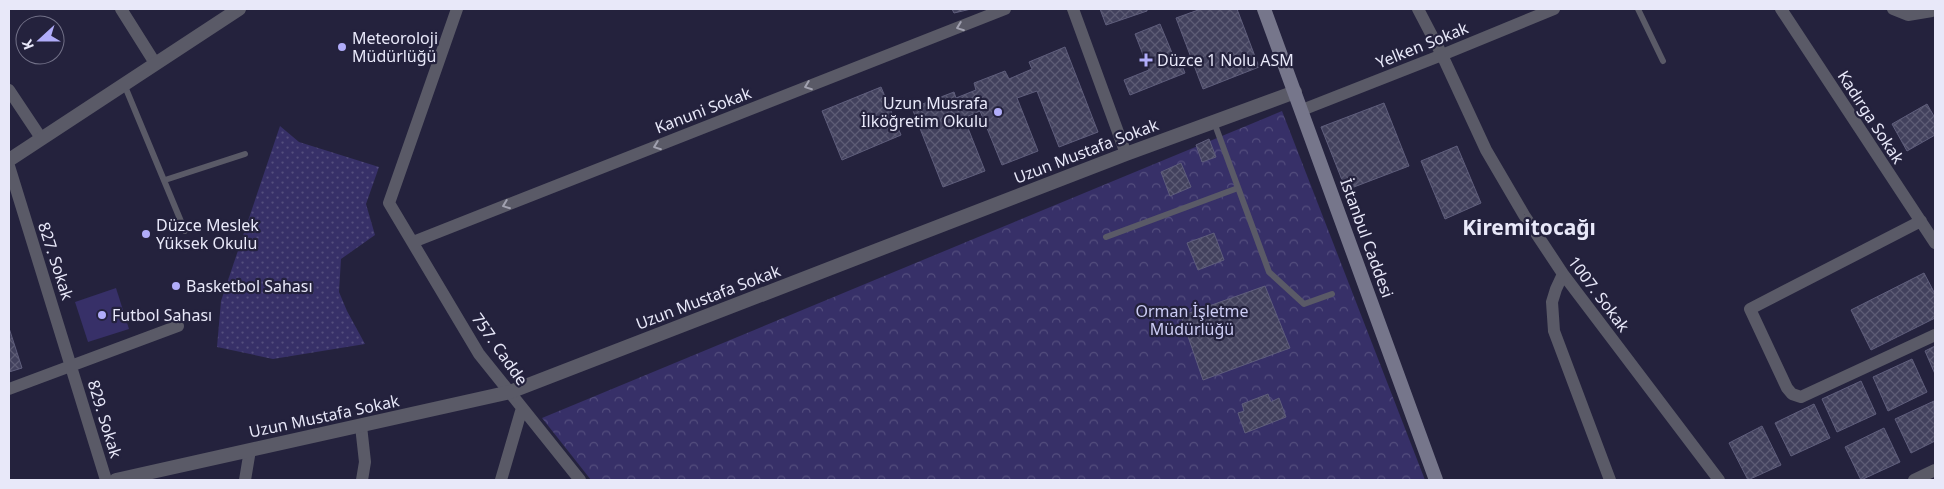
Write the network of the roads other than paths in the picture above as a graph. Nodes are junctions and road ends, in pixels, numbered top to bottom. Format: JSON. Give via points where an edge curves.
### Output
{"nodes":[{"id":1,"x":122,"y":9,"type":"edge"},
{"id":2,"x":239,"y":9,"type":"edge"},
{"id":3,"x":457,"y":9,"type":"edge"},
{"id":4,"x":1005,"y":9,"type":"edge"},
{"id":5,"x":1072,"y":9,"type":"edge"},
{"id":6,"x":1264,"y":9,"type":"edge"},
{"id":7,"x":1418,"y":9,"type":"edge"},
{"id":8,"x":1554,"y":9,"type":"edge"},
{"id":9,"x":1638,"y":9,"type":"edge"},
{"id":10,"x":1780,"y":9,"type":"edge"},
{"id":11,"x":1893,"y":9,"type":"edge"},
{"id":12,"x":1934,"y":12,"type":"edge"},
{"id":13,"x":1442,"y":55,"type":"junction"},
{"id":14,"x":1663,"y":61,"type":"dead end"},
{"id":15,"x":156,"y":64,"type":"junction"},
{"id":16,"x":124,"y":84,"type":"junction"},
{"id":17,"x":9,"y":90,"type":"edge"},
{"id":18,"x":1296,"y":92,"type":"junction"},
{"id":19,"x":1302,"y":110,"type":"junction"},
{"id":20,"x":1214,"y":122,"type":"junction"},
{"id":21,"x":41,"y":138,"type":"junction"},
{"id":22,"x":245,"y":154,"type":"dead end"},
{"id":23,"x":1126,"y":154,"type":"junction"},
{"id":24,"x":9,"y":160,"type":"edge"},
{"id":25,"x":9,"y":166,"type":"edge"},
{"id":26,"x":165,"y":180,"type":"junction"},
{"id":27,"x":1238,"y":188,"type":"junction"},
{"id":28,"x":1920,"y":221,"type":"junction"},
{"id":29,"x":185,"y":231,"type":"dead end"},
{"id":30,"x":1106,"y":237,"type":"dead end"},
{"id":31,"x":413,"y":242,"type":"junction"},
{"id":32,"x":1935,"y":243,"type":"edge"},
{"id":33,"x":1563,"y":274,"type":"junction"},
{"id":34,"x":1332,"y":294,"type":"dead end"},
{"id":35,"x":178,"y":326,"type":"dead end"},
{"id":36,"x":1935,"y":335,"type":"edge"},
{"id":37,"x":72,"y":366,"type":"junction"},
{"id":38,"x":9,"y":389,"type":"edge"},
{"id":39,"x":510,"y":392,"type":"junction"},
{"id":40,"x":522,"y":408,"type":"junction"},
{"id":41,"x":361,"y":426,"type":"junction"},
{"id":42,"x":250,"y":450,"type":"junction"},
{"id":43,"x":1935,"y":470,"type":"edge"},
{"id":44,"x":106,"y":480,"type":"edge"},
{"id":45,"x":116,"y":480,"type":"edge"},
{"id":46,"x":245,"y":480,"type":"edge"},
{"id":47,"x":362,"y":480,"type":"edge"},
{"id":48,"x":501,"y":480,"type":"edge"},
{"id":49,"x":580,"y":480,"type":"edge"},
{"id":50,"x":1436,"y":480,"type":"edge"},
{"id":51,"x":1610,"y":480,"type":"edge"},
{"id":52,"x":1719,"y":480,"type":"edge"},
{"id":53,"x":1914,"y":480,"type":"edge"}],
"edges":[{"from":1,"to":15,"type":"street"},
{"from":2,"to":15,"type":"street"},
{"from":3,"to":31,"type":"street","name":"757. Cadde","via":[[389,203]]},
{"from":4,"to":31,"type":"street","name":"Kanuni Sokak","one_way":true},
{"from":5,"to":23,"type":"street"},
{"from":6,"to":18,"type":"main road","name":"İstanbul Caddesi"},
{"from":7,"to":13,"type":"street","name":"1007. Sokak"},
{"from":8,"to":13,"type":"street","name":"Yelken Sokak"},
{"from":9,"to":14,"type":"lane"},
{"from":10,"to":28,"type":"street","name":"Kadırga Sokak"},
{"from":11,"to":12,"type":"street","via":[[1908,15]]},
{"from":13,"to":19,"type":"street","name":"Yelken Sokak"},
{"from":13,"to":33,"type":"street","name":"1007. Sokak","via":[[1486,150]]},
{"from":15,"to":16,"type":"street"},
{"from":16,"to":21,"type":"street"},
{"from":16,"to":26,"type":"lane"},
{"from":17,"to":21,"type":"street"},
{"from":18,"to":19,"type":"main road","name":"İstanbul Caddesi"},
{"from":18,"to":20,"type":"street","name":"Uzun Mustafa Sokak"},
{"from":19,"to":50,"type":"main road","name":"İstanbul Caddesi"},
{"from":20,"to":23,"type":"street","name":"Uzun Mustafa Sokak"},
{"from":20,"to":27,"type":"lane"},
{"from":21,"to":24,"type":"street"},
{"from":22,"to":26,"type":"lane"},
{"from":23,"to":39,"type":"street","name":"Uzun Mustafa Sokak"},
{"from":25,"to":37,"type":"street","name":"827. Sokak"},
{"from":26,"to":29,"type":"lane"},
{"from":27,"to":30,"type":"lane"},
{"from":27,"to":34,"type":"lane","via":[[1269,272],[1304,304]]},
{"from":28,"to":32,"type":"street","name":"Kadırga Sokak"},
{"from":28,"to":36,"type":"street","via":[[1750,309],[1787,388],[1801,397]]},
{"from":31,"to":39,"type":"street","name":"757. Cadde","via":[[480,354]]},
{"from":33,"to":51,"type":"street","via":[[1552,302],[1554,330]]},
{"from":33,"to":52,"type":"street","name":"1007. Sokak"},
{"from":35,"to":37,"type":"street"},
{"from":37,"to":38,"type":"street"},
{"from":37,"to":44,"type":"street","name":"829. Sokak"},
{"from":39,"to":40,"type":"street","name":"757. Cadde"},
{"from":39,"to":41,"type":"street","name":"Uzun Mustafa Sokak"},
{"from":40,"to":48,"type":"street"},
{"from":40,"to":49,"type":"street","name":"757. Cadde"},
{"from":41,"to":42,"type":"street","name":"Uzun Mustafa Sokak"},
{"from":41,"to":47,"type":"street","via":[[365,462]]},
{"from":42,"to":45,"type":"street","name":"Uzun Mustafa Sokak"},
{"from":42,"to":46,"type":"street"},
{"from":43,"to":53,"type":"street"}]}
